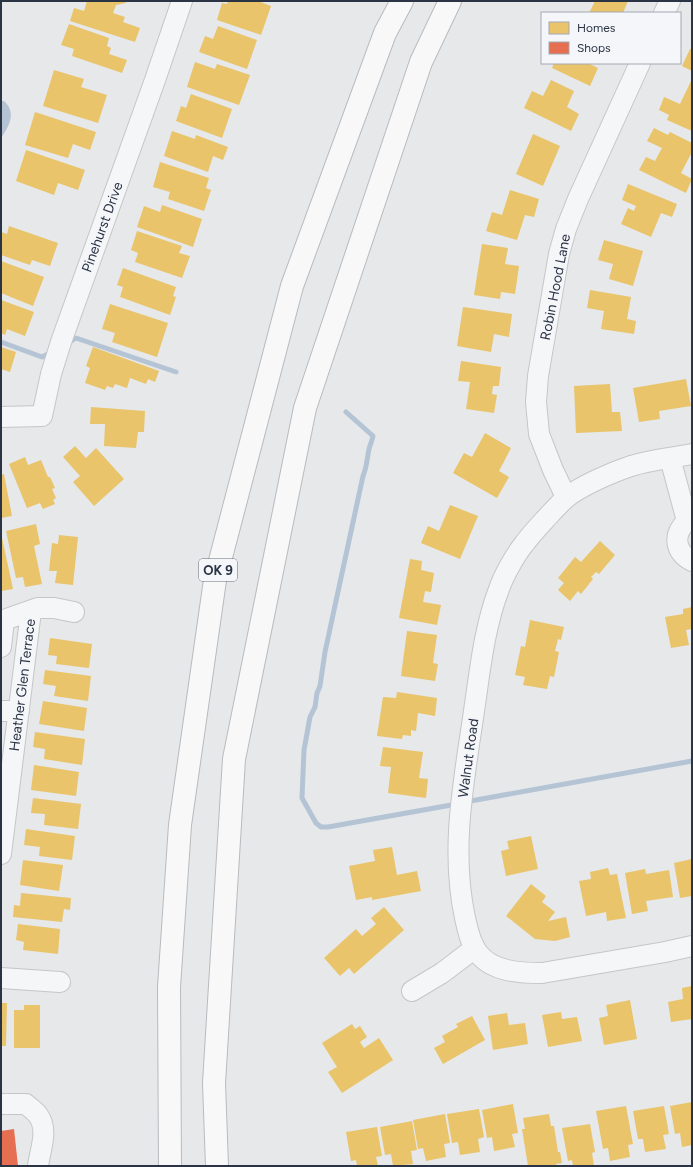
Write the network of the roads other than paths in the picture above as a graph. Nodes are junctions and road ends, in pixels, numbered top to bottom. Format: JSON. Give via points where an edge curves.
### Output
{"nodes":[{"id":1,"x":182,"y":1,"type":"edge"},
{"id":2,"x":402,"y":1,"type":"edge"},
{"id":3,"x":450,"y":1,"type":"edge"},
{"id":4,"x":670,"y":1,"type":"edge"},
{"id":5,"x":664,"y":12,"type":"edge"},
{"id":6,"x":640,"y":64,"type":"edge"},
{"id":7,"x":1,"y":417,"type":"edge"},
{"id":8,"x":692,"y":454,"type":"edge"},
{"id":9,"x":670,"y":458,"type":"junction"},
{"id":10,"x":566,"y":498,"type":"junction"},
{"id":11,"x":689,"y":521,"type":"edge"},
{"id":12,"x":692,"y":561,"type":"edge"},
{"id":13,"x":31,"y":611,"type":"junction"},
{"id":14,"x":74,"y":612,"type":"dead end"},
{"id":15,"x":3,"y":621,"type":"edge"},
{"id":16,"x":1,"y":647,"type":"edge"},
{"id":17,"x":10,"y":711,"type":"edge"},
{"id":18,"x":3,"y":810,"type":"edge"},
{"id":19,"x":1,"y":854,"type":"edge"},
{"id":20,"x":692,"y":946,"type":"edge"},
{"id":21,"x":475,"y":948,"type":"junction"},
{"id":22,"x":1,"y":978,"type":"edge"},
{"id":23,"x":60,"y":982,"type":"dead end"},
{"id":24,"x":412,"y":992,"type":"dead end"},
{"id":25,"x":1,"y":1104,"type":"edge"},
{"id":26,"x":38,"y":1166,"type":"edge"},
{"id":27,"x":170,"y":1166,"type":"edge"},
{"id":28,"x":218,"y":1166,"type":"edge"}],
"edges":[{"from":1,"to":7,"type":"street","name":"Pinehurst Drive","via":[[58,350],[42,416]]},
{"from":2,"to":27,"type":"highway","number":"OK 9","via":[[385,34],[292,286],[215,580],[179,832],[169,987]]},
{"from":3,"to":28,"type":"highway","via":[[421,62],[305,408],[234,759],[214,1083]]},
{"from":4,"to":5,"type":"street"},
{"from":6,"to":10,"type":"street","name":"Robin Hood Lane","via":[[566,229],[559,254],[538,376],[536,402],[539,434]]},
{"from":8,"to":9,"type":"street","name":"Walnut Road"},
{"from":9,"to":10,"type":"street","name":"Walnut Road","via":[[632,466],[592,483]]},
{"from":9,"to":11,"type":"street"},
{"from":10,"to":21,"type":"street","name":"Walnut Road","via":[[523,545],[499,588],[486,634],[458,828],[461,896],[468,933]]},
{"from":11,"to":12,"type":"street","via":[[681,526],[677,539],[679,551]]},
{"from":13,"to":14,"type":"street","via":[[38,608],[54,608]]},
{"from":13,"to":15,"type":"street"},
{"from":13,"to":17,"type":"street","name":"Heather Glen Terrace"},
{"from":15,"to":16,"type":"street","name":"Heather Glen Terrace"},
{"from":17,"to":18,"type":"street","name":"Heather Glen Terrace"},
{"from":18,"to":19,"type":"street","name":"Heather Glen Terrace"},
{"from":20,"to":21,"type":"street","name":"Walnut Road","via":[[542,973],[517,972],[494,965],[483,958]]},
{"from":21,"to":24,"type":"street"},
{"from":22,"to":23,"type":"street"},
{"from":25,"to":26,"type":"street","via":[[26,1104],[38,1115],[43,1128],[43,1144]]}]}
